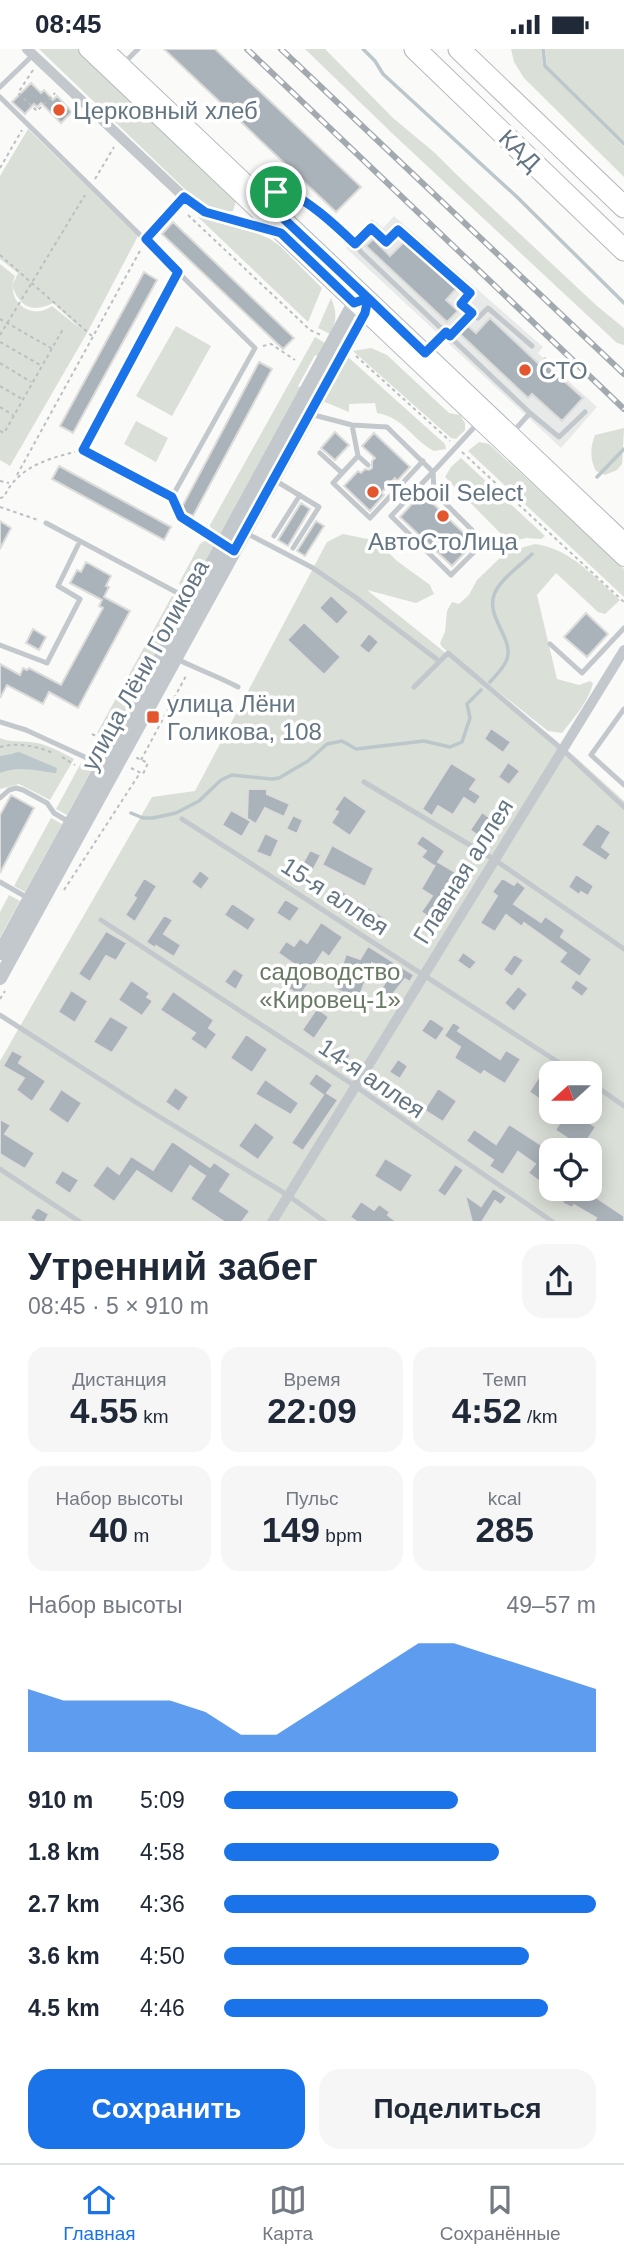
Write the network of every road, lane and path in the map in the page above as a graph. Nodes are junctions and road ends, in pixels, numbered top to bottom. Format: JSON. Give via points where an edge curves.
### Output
{"nodes":[{"id":1,"x":87,"y":49,"type":"edge"},
{"id":2,"x":105,"y":49,"type":"edge"},
{"id":3,"x":138,"y":49,"type":"edge"},
{"id":4,"x":415,"y":49,"type":"edge"},
{"id":5,"x":459,"y":49,"type":"edge"},
{"id":6,"x":30,"y":52,"type":"edge"},
{"id":7,"x":122,"y":65,"type":"junction"},
{"id":8,"x":35,"y":67,"type":"dead end"},
{"id":9,"x":0,"y":86,"type":"edge"},
{"id":10,"x":58,"y":90,"type":"dead end"},
{"id":11,"x":0,"y":97,"type":"edge"},
{"id":12,"x":25,"y":125,"type":"dead end"},
{"id":13,"x":115,"y":145,"type":"dead end"},
{"id":14,"x":0,"y":168,"type":"edge"},
{"id":15,"x":91,"y":186,"type":"junction"},
{"id":16,"x":184,"y":197,"type":"junction"},
{"id":17,"x":267,"y":203,"type":"junction"},
{"id":18,"x":624,"y":207,"type":"edge"},
{"id":19,"x":281,"y":233,"type":"junction"},
{"id":20,"x":146,"y":239,"type":"junction"},
{"id":21,"x":355,"y":244,"type":"junction"},
{"id":22,"x":624,"y":250,"type":"edge"},
{"id":23,"x":0,"y":255,"type":"edge"},
{"id":24,"x":178,"y":272,"type":"junction"},
{"id":25,"x":31,"y":281,"type":"junction"},
{"id":26,"x":362,"y":305,"type":"junction"},
{"id":27,"x":472,"y":313,"type":"junction"},
{"id":28,"x":0,"y":320,"type":"edge"},
{"id":29,"x":7,"y":323,"type":"junction"},
{"id":30,"x":63,"y":329,"type":"dead end"},
{"id":31,"x":448,"y":334,"type":"junction"},
{"id":32,"x":0,"y":335,"type":"edge"},
{"id":33,"x":93,"y":337,"type":"junction"},
{"id":34,"x":0,"y":342,"type":"edge"},
{"id":35,"x":532,"y":346,"type":"dead end"},
{"id":36,"x":52,"y":348,"type":"junction"},
{"id":37,"x":255,"y":348,"type":"junction"},
{"id":38,"x":352,"y":353,"type":"dead end"},
{"id":39,"x":425,"y":353,"type":"junction"},
{"id":40,"x":295,"y":360,"type":"dead end"},
{"id":41,"x":0,"y":363,"type":"edge"},
{"id":42,"x":42,"y":366,"type":"junction"},
{"id":43,"x":32,"y":383,"type":"junction"},
{"id":44,"x":0,"y":386,"type":"edge"},
{"id":45,"x":23,"y":400,"type":"junction"},
{"id":46,"x":0,"y":407,"type":"edge"},
{"id":47,"x":303,"y":411,"type":"junction"},
{"id":48,"x":585,"y":412,"type":"dead end"},
{"id":49,"x":530,"y":413,"type":"junction"},
{"id":50,"x":14,"y":416,"type":"junction"},
{"id":51,"x":480,"y":421,"type":"junction"},
{"id":52,"x":352,"y":425,"type":"junction"},
{"id":53,"x":0,"y":431,"type":"edge"},
{"id":54,"x":511,"y":434,"type":"junction"},
{"id":55,"x":457,"y":447,"type":"junction"},
{"id":56,"x":83,"y":450,"type":"junction"},
{"id":57,"x":320,"y":453,"type":"dead end"},
{"id":58,"x":358,"y":456,"type":"junction"},
{"id":59,"x":423,"y":461,"type":"junction"},
{"id":60,"x":368,"y":465,"type":"dead end"},
{"id":61,"x":433,"y":472,"type":"junction"},
{"id":62,"x":342,"y":473,"type":"junction"},
{"id":63,"x":18,"y":475,"type":"junction"},
{"id":64,"x":273,"y":479,"type":"junction"},
{"id":65,"x":0,"y":481,"type":"edge"},
{"id":66,"x":10,"y":484,"type":"junction"},
{"id":67,"x":389,"y":485,"type":"dead end"},
{"id":68,"x":395,"y":491,"type":"junction"},
{"id":69,"x":300,"y":495,"type":"junction"},
{"id":70,"x":172,"y":497,"type":"junction"},
{"id":71,"x":0,"y":498,"type":"edge"},
{"id":72,"x":0,"y":507,"type":"edge"},
{"id":73,"x":36,"y":519,"type":"dead end"},
{"id":74,"x":46,"y":523,"type":"dead end"},
{"id":75,"x":239,"y":529,"type":"junction"},
{"id":76,"x":274,"y":536,"type":"dead end"},
{"id":77,"x":80,"y":541,"type":"junction"},
{"id":78,"x":624,"y":541,"type":"edge"},
{"id":79,"x":228,"y":548,"type":"junction"},
{"id":80,"x":293,"y":548,"type":"dead end"},
{"id":81,"x":624,"y":558,"type":"edge"},
{"id":82,"x":624,"y":602,"type":"edge"},
{"id":83,"x":198,"y":603,"type":"junction"},
{"id":84,"x":624,"y":628,"type":"edge"},
{"id":85,"x":550,"y":644,"type":"dead end"},
{"id":86,"x":0,"y":645,"type":"edge"},
{"id":87,"x":624,"y":650,"type":"edge"},
{"id":88,"x":170,"y":655,"type":"junction"},
{"id":89,"x":439,"y":661,"type":"junction"},
{"id":90,"x":190,"y":669,"type":"dead end"},
{"id":91,"x":238,"y":687,"type":"dead end"},
{"id":92,"x":414,"y":687,"type":"dead end"},
{"id":93,"x":624,"y":709,"type":"edge"},
{"id":94,"x":0,"y":722,"type":"edge"},
{"id":95,"x":92,"y":734,"type":"dead end"},
{"id":96,"x":107,"y":742,"type":"dead end"},
{"id":97,"x":0,"y":747,"type":"edge"},
{"id":98,"x":563,"y":750,"type":"junction"},
{"id":99,"x":130,"y":754,"type":"dead end"},
{"id":100,"x":141,"y":760,"type":"junction"},
{"id":101,"x":75,"y":765,"type":"dead end"},
{"id":102,"x":128,"y":767,"type":"dead end"},
{"id":103,"x":108,"y":768,"type":"junction"},
{"id":104,"x":141,"y":773,"type":"junction"},
{"id":105,"x":364,"y":782,"type":"dead end"},
{"id":106,"x":624,"y":785,"type":"edge"},
{"id":107,"x":0,"y":798,"type":"edge"},
{"id":108,"x":624,"y":807,"type":"edge"},
{"id":109,"x":182,"y":819,"type":"dead end"},
{"id":110,"x":76,"y":826,"type":"junction"},
{"id":111,"x":495,"y":860,"type":"junction"},
{"id":112,"x":0,"y":882,"type":"edge"},
{"id":113,"x":64,"y":890,"type":"dead end"},
{"id":114,"x":35,"y":902,"type":"junction"},
{"id":115,"x":101,"y":920,"type":"dead end"},
{"id":116,"x":624,"y":949,"type":"edge"},
{"id":117,"x":0,"y":953,"type":"edge"},
{"id":118,"x":424,"y":974,"type":"junction"},
{"id":119,"x":4,"y":981,"type":"edge"},
{"id":120,"x":0,"y":999,"type":"edge"},
{"id":121,"x":0,"y":1015,"type":"edge"},
{"id":122,"x":557,"y":1061,"type":"edge"},
{"id":123,"x":355,"y":1086,"type":"junction"},
{"id":124,"x":602,"y":1091,"type":"edge"},
{"id":125,"x":624,"y":1106,"type":"edge"},
{"id":126,"x":0,"y":1169,"type":"edge"},
{"id":127,"x":289,"y":1196,"type":"junction"},
{"id":128,"x":80,"y":1221,"type":"edge"},
{"id":129,"x":272,"y":1221,"type":"edge"},
{"id":130,"x":325,"y":1221,"type":"edge"},
{"id":131,"x":552,"y":1221,"type":"edge"}],
"edges":[{"from":1,"to":19,"type":"main road"},
{"from":2,"to":7,"type":"main road"},
{"from":3,"to":7,"type":"lane"},
{"from":4,"to":22,"type":"highway","name":"КАД"},
{"from":5,"to":18,"type":"highway","name":"КАД"},
{"from":6,"to":9,"type":"lane"},
{"from":6,"to":16,"type":"street"},
{"from":7,"to":17,"type":"main road"},
{"from":8,"to":10,"type":"path","via":[[18,93],[37,111]]},
{"from":11,"to":15,"type":"lane"},
{"from":12,"to":14,"type":"path"},
{"from":13,"to":15,"type":"path"},
{"from":15,"to":20,"type":"lane"},
{"from":15,"to":25,"type":"path"},
{"from":16,"to":19,"type":"street","via":[[205,212]]},
{"from":16,"to":20,"type":"lane"},
{"from":17,"to":21,"type":"lane","via":[[281,187],[322,212]]},
{"from":17,"to":26,"type":"main road"},
{"from":19,"to":26,"type":"main road"},
{"from":20,"to":24,"type":"lane"},
{"from":20,"to":33,"type":"path"},
{"from":21,"to":27,"type":"lane","via":[[371,228],[386,242],[398,230],[470,293],[461,304]]},
{"from":21,"to":31,"type":"lane"},
{"from":23,"to":25,"type":"path"},
{"from":24,"to":37,"type":"lane"},
{"from":24,"to":56,"type":"lane"},
{"from":25,"to":29,"type":"path"},
{"from":25,"to":33,"type":"path"},
{"from":26,"to":39,"type":"main road"},
{"from":26,"to":47,"type":"street","name":"улица Лёни Голикова"},
{"from":26,"to":51,"type":"main road"},
{"from":27,"to":31,"type":"lane"},
{"from":27,"to":35,"type":"lane","via":[[478,319],[488,308]]},
{"from":28,"to":29,"type":"path"},
{"from":29,"to":32,"type":"path"},
{"from":29,"to":36,"type":"path"},
{"from":30,"to":36,"type":"path"},
{"from":31,"to":39,"type":"lane"},
{"from":31,"to":49,"type":"lane"},
{"from":33,"to":63,"type":"path"},
{"from":34,"to":42,"type":"path"},
{"from":36,"to":42,"type":"path"},
{"from":37,"to":40,"type":"path","via":[[271,344]]},
{"from":37,"to":70,"type":"lane"},
{"from":38,"to":55,"type":"path"},
{"from":39,"to":54,"type":"main road"},
{"from":41,"to":43,"type":"path"},
{"from":42,"to":43,"type":"path"},
{"from":43,"to":45,"type":"path"},
{"from":44,"to":45,"type":"path"},
{"from":45,"to":50,"type":"path"},
{"from":46,"to":50,"type":"path"},
{"from":47,"to":52,"type":"lane"},
{"from":47,"to":64,"type":"street","name":"улица Лёни Голикова"},
{"from":47,"to":75,"type":"street","name":"улица Лёни Голикова"},
{"from":48,"to":49,"type":"lane","via":[[559,437]]},
{"from":49,"to":54,"type":"lane"},
{"from":50,"to":53,"type":"path","via":[[4,433]]},
{"from":51,"to":55,"type":"lane"},
{"from":51,"to":81,"type":"main road"},
{"from":52,"to":58,"type":"lane"},
{"from":52,"to":59,"type":"lane","via":[[387,427]]},
{"from":54,"to":78,"type":"main road"},
{"from":55,"to":61,"type":"lane"},
{"from":55,"to":82,"type":"path"},
{"from":56,"to":63,"type":"path","via":[[52,457]]},
{"from":56,"to":70,"type":"lane"},
{"from":57,"to":62,"type":"lane"},
{"from":58,"to":60,"type":"lane"},
{"from":58,"to":62,"type":"lane"},
{"from":59,"to":61,"type":"lane"},
{"from":59,"to":68,"type":"lane"},
{"from":61,"to":61,"type":"lane","via":[[434,492],[484,542],[451,575],[391,516]]},
{"from":62,"to":68,"type":"lane","via":[[333,483],[370,518]]},
{"from":63,"to":66,"type":"path"},
{"from":64,"to":69,"type":"lane"},
{"from":64,"to":75,"type":"street","name":"улица Лёни Голикова"},
{"from":65,"to":66,"type":"path"},
{"from":66,"to":71,"type":"path"},
{"from":67,"to":68,"type":"lane"},
{"from":69,"to":76,"type":"lane"},
{"from":69,"to":80,"type":"lane","via":[[318,507]]},
{"from":70,"to":79,"type":"lane","via":[[181,517]]},
{"from":72,"to":73,"type":"path"},
{"from":74,"to":77,"type":"lane"},
{"from":75,"to":79,"type":"street","name":"улица Лёни Голикова"},
{"from":75,"to":89,"type":"lane","via":[[313,568]]},
{"from":77,"to":83,"type":"lane"},
{"from":77,"to":86,"type":"lane","via":[[58,586],[80,599],[47,663]]},
{"from":79,"to":83,"type":"street","name":"улица Лёни Голикова"},
{"from":83,"to":88,"type":"street","name":"улица Лёни Голикова"},
{"from":84,"to":85,"type":"lane","via":[[582,673]]},
{"from":87,"to":98,"type":"street","name":"Главная аллея"},
{"from":88,"to":91,"type":"lane"},
{"from":88,"to":103,"type":"street","name":"улица Лёни Голикова"},
{"from":89,"to":92,"type":"lane"},
{"from":89,"to":98,"type":"lane","via":[[447,653]]},
{"from":90,"to":100,"type":"path"},
{"from":93,"to":106,"type":"lane","via":[[591,755]]},
{"from":94,"to":103,"type":"lane"},
{"from":95,"to":96,"type":"path"},
{"from":97,"to":101,"type":"path","via":[[37,747]]},
{"from":98,"to":108,"type":"lane"},
{"from":98,"to":111,"type":"street","name":"Главная аллея"},
{"from":99,"to":100,"type":"path"},
{"from":100,"to":104,"type":"path","via":[[148,763]]},
{"from":102,"to":104,"type":"path"},
{"from":103,"to":110,"type":"street","name":"улица Лёни Голикова"},
{"from":104,"to":113,"type":"path"},
{"from":105,"to":111,"type":"lane"},
{"from":107,"to":110,"type":"lane","via":[[9,790],[23,790]]},
{"from":109,"to":118,"type":"lane","name":"15-я аллея"},
{"from":110,"to":114,"type":"street","name":"улица Лёни Голикова"},
{"from":111,"to":116,"type":"lane"},
{"from":111,"to":118,"type":"street","name":"Главная аллея"},
{"from":112,"to":114,"type":"lane"},
{"from":114,"to":117,"type":"street","name":"улица Лёни Голикова"},
{"from":114,"to":119,"type":"street","name":"улица Лёни Голикова"},
{"from":115,"to":123,"type":"lane","name":"14-я аллея"},
{"from":118,"to":122,"type":"lane","name":"15-я аллея"},
{"from":118,"to":123,"type":"street","name":"Главная аллея"},
{"from":119,"to":120,"type":"path"},
{"from":121,"to":127,"type":"lane"},
{"from":123,"to":127,"type":"street","name":"Главная аллея"},
{"from":123,"to":131,"type":"lane","name":"14-я аллея"},
{"from":124,"to":125,"type":"lane"},
{"from":126,"to":128,"type":"lane"},
{"from":127,"to":129,"type":"street","name":"Главная аллея"},
{"from":127,"to":130,"type":"lane"}]}
